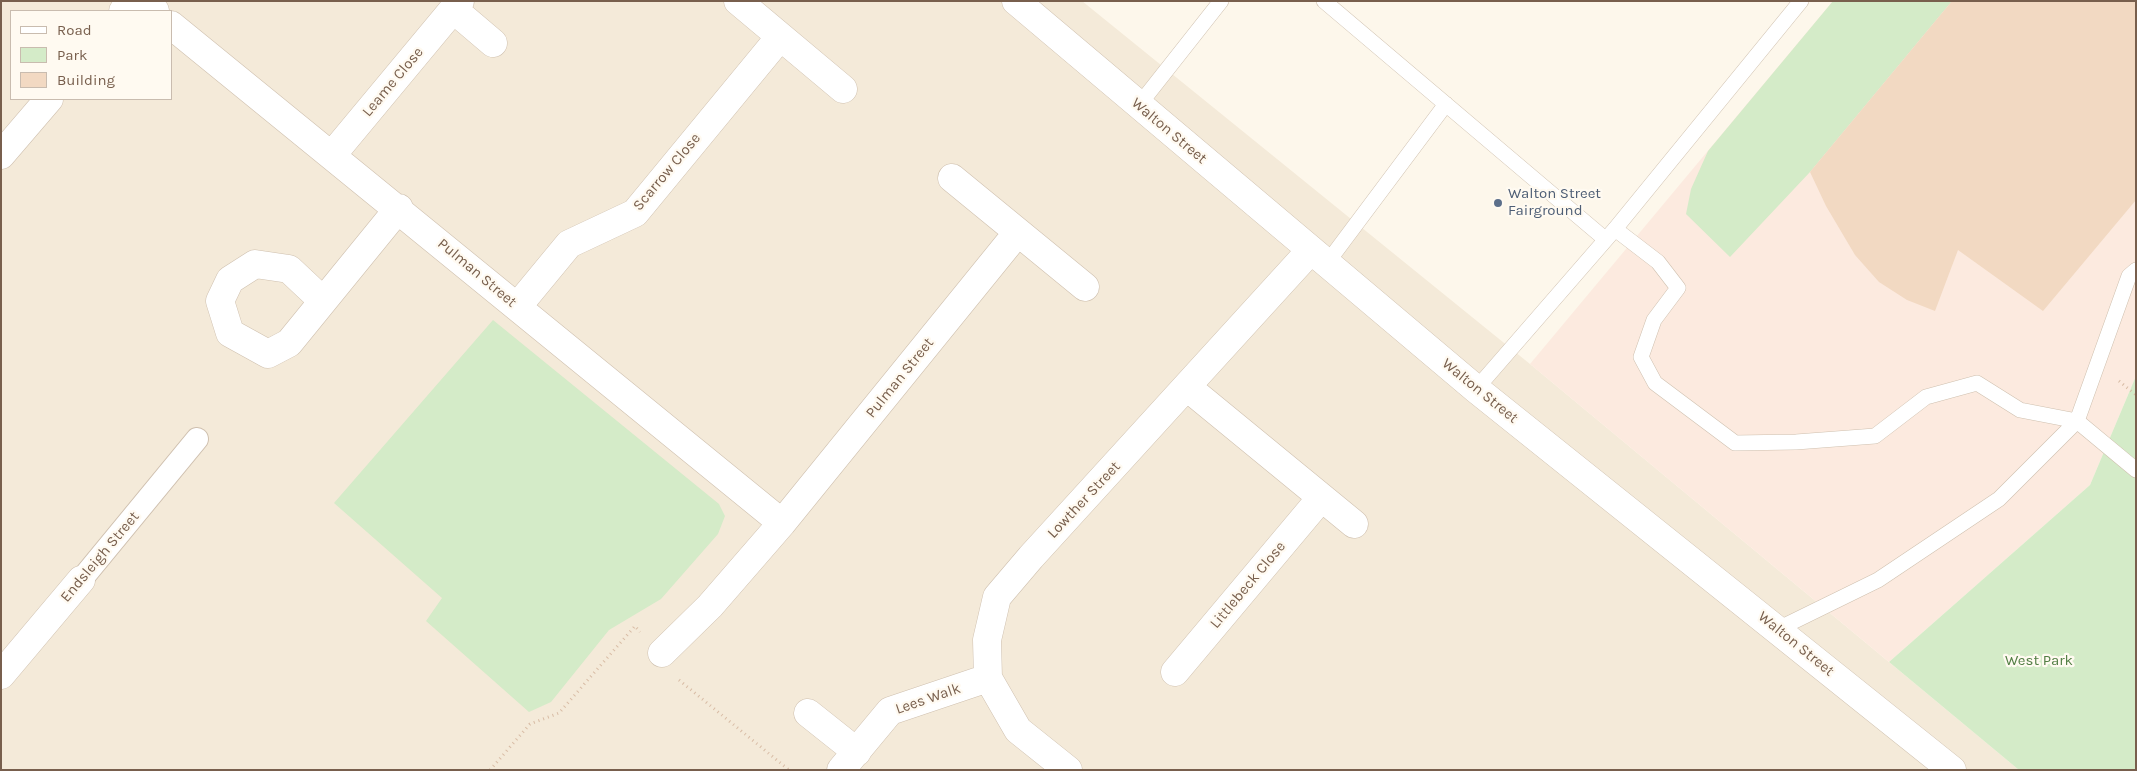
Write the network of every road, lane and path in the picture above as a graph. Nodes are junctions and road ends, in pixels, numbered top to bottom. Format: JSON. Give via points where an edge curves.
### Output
{"nodes":[{"id":1,"x":142,"y":1,"type":"edge"},
{"id":2,"x":738,"y":1,"type":"edge"},
{"id":3,"x":1016,"y":1,"type":"edge"},
{"id":4,"x":1221,"y":1,"type":"edge"},
{"id":5,"x":1324,"y":1,"type":"edge"},
{"id":6,"x":1800,"y":1,"type":"edge"},
{"id":7,"x":456,"y":5,"type":"edge"},
{"id":8,"x":154,"y":10,"type":"edge"},
{"id":9,"x":172,"y":26,"type":"edge"},
{"id":10,"x":780,"y":37,"type":"junction"},
{"id":11,"x":493,"y":42,"type":"dead end"},
{"id":12,"x":843,"y":89,"type":"dead end"},
{"id":13,"x":47,"y":100,"type":"edge"},
{"id":14,"x":1446,"y":104,"type":"junction"},
{"id":15,"x":1139,"y":105,"type":"junction"},
{"id":16,"x":1,"y":155,"type":"edge"},
{"id":17,"x":332,"y":155,"type":"junction"},
{"id":18,"x":952,"y":178,"type":"dead end"},
{"id":19,"x":399,"y":208,"type":"junction"},
{"id":20,"x":1018,"y":232,"type":"junction"},
{"id":21,"x":1610,"y":234,"type":"junction"},
{"id":22,"x":1318,"y":256,"type":"junction"},
{"id":23,"x":2136,"y":270,"type":"edge"},
{"id":24,"x":1085,"y":287,"type":"dead end"},
{"id":25,"x":322,"y":300,"type":"dead end"},
{"id":26,"x":517,"y":307,"type":"junction"},
{"id":27,"x":1187,"y":387,"type":"junction"},
{"id":28,"x":1476,"y":389,"type":"junction"},
{"id":29,"x":2077,"y":421,"type":"junction"},
{"id":30,"x":197,"y":439,"type":"dead end"},
{"id":31,"x":2136,"y":470,"type":"edge"},
{"id":32,"x":1321,"y":498,"type":"junction"},
{"id":33,"x":782,"y":523,"type":"junction"},
{"id":34,"x":1354,"y":524,"type":"dead end"},
{"id":35,"x":80,"y":580,"type":"joint"},
{"id":36,"x":1778,"y":629,"type":"junction"},
{"id":37,"x":626,"y":637,"type":"junction"},
{"id":38,"x":633,"y":643,"type":"dead end"},
{"id":39,"x":662,"y":653,"type":"joint"},
{"id":40,"x":1176,"y":672,"type":"dead end"},
{"id":41,"x":1,"y":675,"type":"edge"},
{"id":42,"x":988,"y":678,"type":"junction"},
{"id":43,"x":678,"y":679,"type":"dead end"},
{"id":44,"x":808,"y":713,"type":"dead end"},
{"id":45,"x":849,"y":761,"type":"edge"},
{"id":46,"x":490,"y":770,"type":"edge"},
{"id":47,"x":790,"y":770,"type":"edge"},
{"id":48,"x":1068,"y":770,"type":"edge"},
{"id":49,"x":1952,"y":770,"type":"edge"}],
"edges":[{"from":1,"to":8,"type":"street"},
{"from":2,"to":10,"type":"street"},
{"from":3,"to":15,"type":"street","name":"Walton Street"},
{"from":4,"to":15,"type":"lane"},
{"from":5,"to":14,"type":"lane"},
{"from":6,"to":21,"type":"lane"},
{"from":7,"to":11,"type":"street","name":"Leame Close"},
{"from":7,"to":17,"type":"street","name":"Leame Close"},
{"from":9,"to":17,"type":"street","name":"Pulman Street"},
{"from":10,"to":12,"type":"street"},
{"from":10,"to":26,"type":"street","name":"Scarrow Close","via":[[635,213],[569,244]]},
{"from":13,"to":16,"type":"street"},
{"from":14,"to":21,"type":"lane"},
{"from":14,"to":22,"type":"lane"},
{"from":15,"to":22,"type":"street","name":"Walton Street"},
{"from":17,"to":19,"type":"street","name":"Pulman Street"},
{"from":18,"to":20,"type":"street"},
{"from":19,"to":25,"type":"street"},
{"from":19,"to":26,"type":"street","name":"Pulman Street"},
{"from":20,"to":24,"type":"street"},
{"from":20,"to":33,"type":"street","name":"Pulman Street"},
{"from":21,"to":28,"type":"lane"},
{"from":21,"to":29,"type":"lane","via":[[1658,262],[1678,288],[1654,320],[1641,356],[1655,383],[1735,444],[1875,436],[1926,397],[1977,384],[2020,410]]},
{"from":22,"to":27,"type":"street","name":"Lowther Street"},
{"from":22,"to":28,"type":"street","name":"Walton Street"},
{"from":23,"to":29,"type":"lane","via":[[2129,276]]},
{"from":26,"to":33,"type":"street","name":"Pulman Street"},
{"from":27,"to":32,"type":"street"},
{"from":27,"to":42,"type":"street","name":"Lowther Street","via":[[997,597],[987,640]]},
{"from":28,"to":36,"type":"street","name":"Walton Street"},
{"from":29,"to":31,"type":"lane"},
{"from":29,"to":36,"type":"lane","via":[[1999,498],[1878,580]]},
{"from":30,"to":35,"type":"street","name":"Endsleigh Street"},
{"from":32,"to":34,"type":"street"},
{"from":32,"to":40,"type":"street","name":"Littlebeck Close"},
{"from":33,"to":39,"type":"street","name":"Pulman Street","via":[[710,606]]},
{"from":35,"to":41,"type":"street","name":"Endsleigh Street"},
{"from":36,"to":49,"type":"street","name":"Walton Street"},
{"from":37,"to":38,"type":"path"},
{"from":37,"to":39,"type":"path","via":[[635,626]]},
{"from":37,"to":46,"type":"path","via":[[559,713],[530,724]]},
{"from":42,"to":45,"type":"street","name":"Lees Walk","via":[[890,711]]},
{"from":42,"to":48,"type":"street","name":"Lowther Street","via":[[1018,730]]},
{"from":43,"to":47,"type":"path"},
{"from":44,"to":45,"type":"street","name":"Lees Walk"}]}
